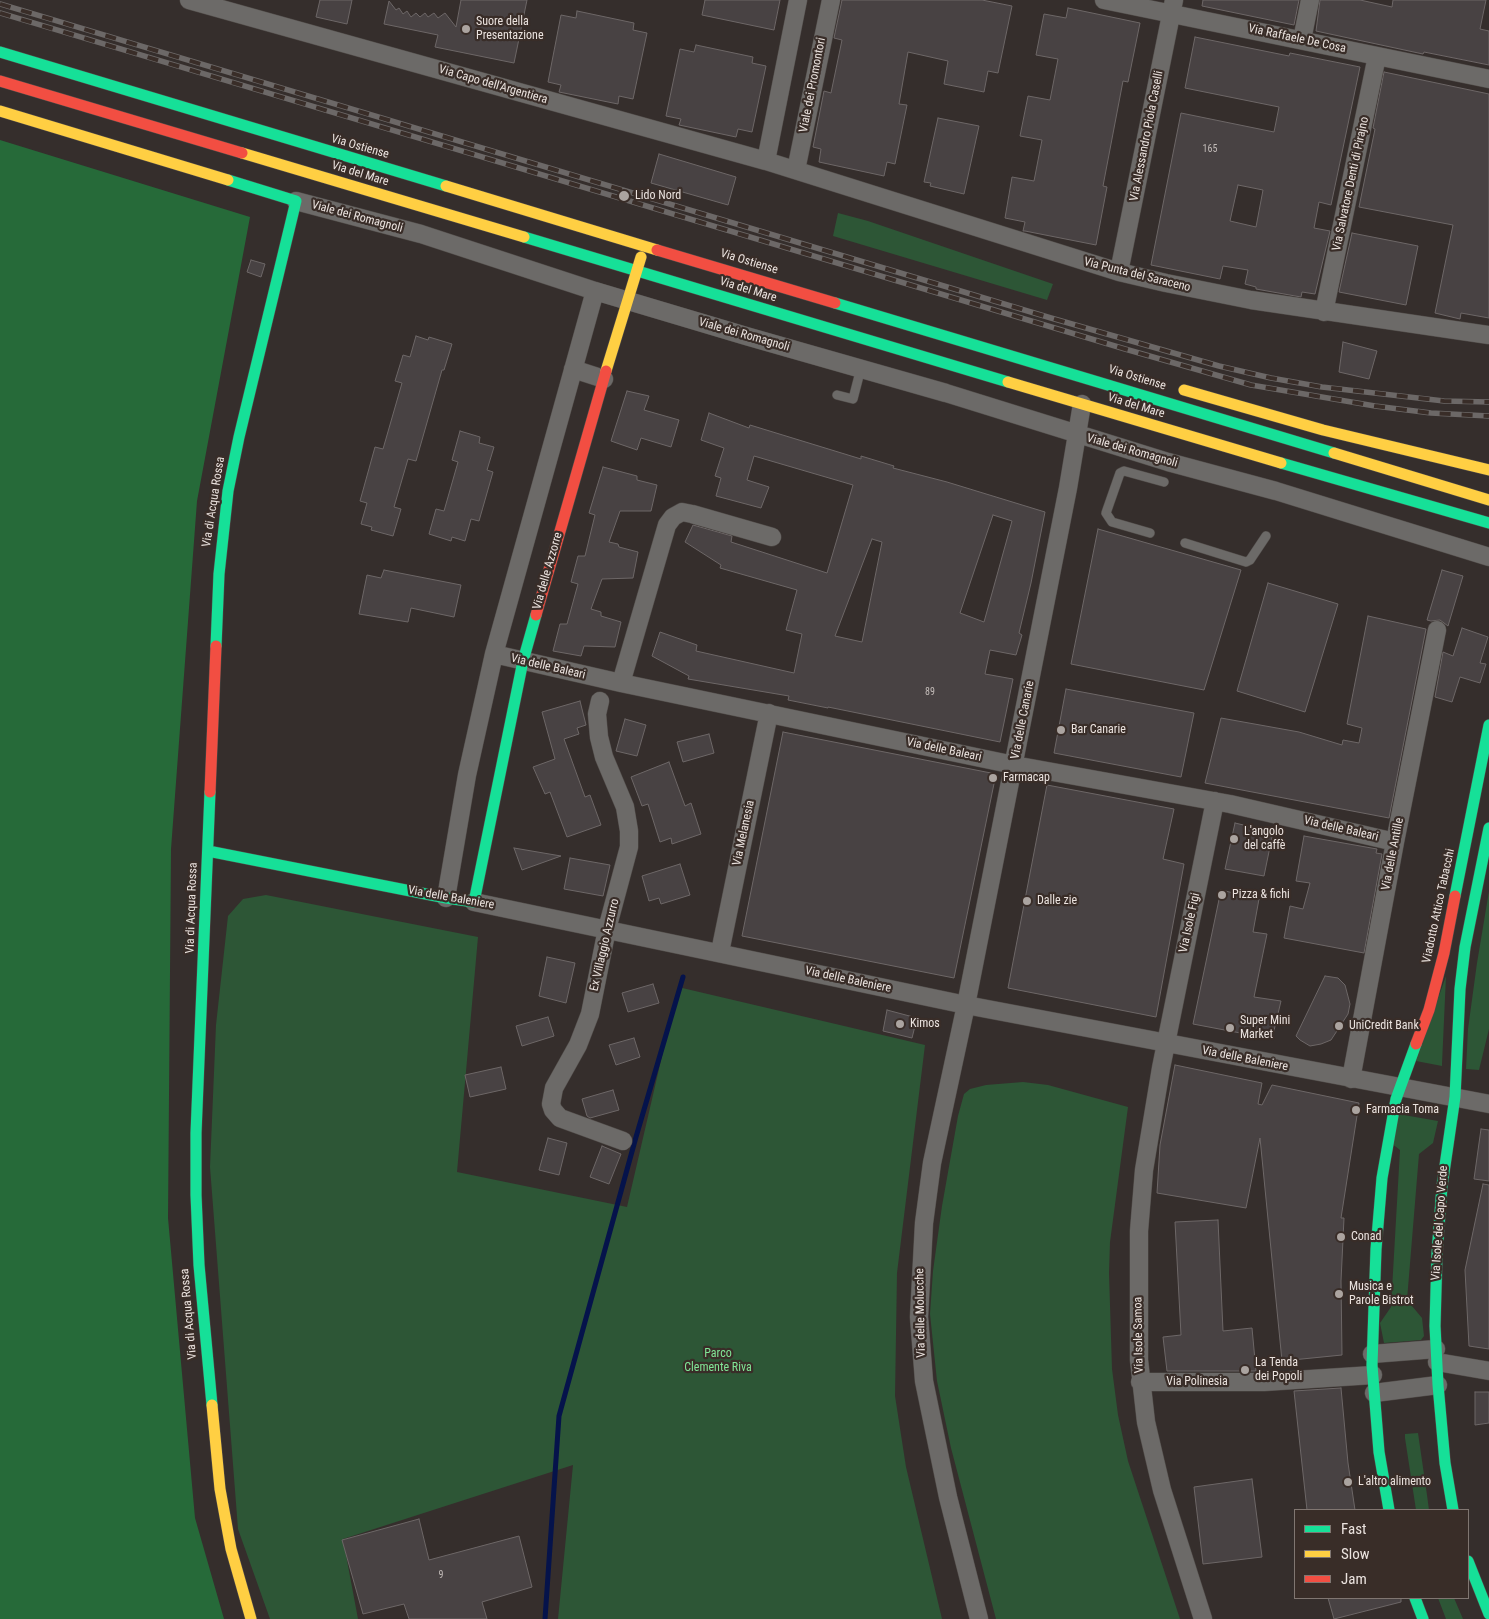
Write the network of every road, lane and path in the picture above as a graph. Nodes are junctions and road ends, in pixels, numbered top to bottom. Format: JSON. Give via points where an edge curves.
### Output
{"nodes":[{"id":1,"x":189,"y":0,"type":"edge"},
{"id":2,"x":798,"y":0,"type":"edge"},
{"id":3,"x":830,"y":0,"type":"edge"},
{"id":4,"x":1104,"y":0,"type":"edge"},
{"id":5,"x":1310,"y":0,"type":"edge"},
{"id":6,"x":1173,"y":6,"type":"edge"},
{"id":7,"x":1302,"y":40,"type":"junction"},
{"id":8,"x":0,"y":52,"type":"edge"},
{"id":9,"x":1377,"y":56,"type":"junction"},
{"id":10,"x":1489,"y":79,"type":"edge"},
{"id":11,"x":0,"y":81,"type":"edge"},
{"id":12,"x":0,"y":111,"type":"edge"},
{"id":13,"x":766,"y":161,"type":"junction"},
{"id":14,"x":796,"y":170,"type":"junction"},
{"id":15,"x":296,"y":201,"type":"junction"},
{"id":16,"x":644,"y":244,"type":"junction"},
{"id":17,"x":636,"y":271,"type":"junction"},
{"id":18,"x":1119,"y":272,"type":"junction"},
{"id":19,"x":595,"y":291,"type":"junction"},
{"id":20,"x":627,"y":300,"type":"junction"},
{"id":21,"x":1324,"y":312,"type":"junction"},
{"id":22,"x":1489,"y":335,"type":"edge"},
{"id":23,"x":861,"y":368,"type":"junction"},
{"id":24,"x":573,"y":369,"type":"junction"},
{"id":25,"x":1063,"y":370,"type":"junction"},
{"id":26,"x":1109,"y":373,"type":"dead end"},
{"id":27,"x":604,"y":379,"type":"junction"},
{"id":28,"x":1172,"y":386,"type":"dead end"},
{"id":29,"x":837,"y":395,"type":"dead end"},
{"id":30,"x":1082,"y":404,"type":"junction"},
{"id":31,"x":1078,"y":434,"type":"junction"},
{"id":32,"x":1489,"y":470,"type":"edge"},
{"id":33,"x":1164,"y":482,"type":"dead end"},
{"id":34,"x":1489,"y":500,"type":"edge"},
{"id":35,"x":1489,"y":523,"type":"edge"},
{"id":36,"x":1150,"y":533,"type":"dead end"},
{"id":37,"x":1266,"y":536,"type":"dead end"},
{"id":38,"x":772,"y":537,"type":"dead end"},
{"id":39,"x":1185,"y":543,"type":"dead end"},
{"id":40,"x":1489,"y":557,"type":"edge"},
{"id":41,"x":1437,"y":630,"type":"dead end"},
{"id":42,"x":494,"y":654,"type":"junction"},
{"id":43,"x":523,"y":661,"type":"junction"},
{"id":44,"x":620,"y":683,"type":"junction"},
{"id":45,"x":600,"y":701,"type":"dead end"},
{"id":46,"x":769,"y":713,"type":"junction"},
{"id":47,"x":1489,"y":726,"type":"edge"},
{"id":48,"x":1014,"y":765,"type":"junction"},
{"id":49,"x":1215,"y":801,"type":"junction"},
{"id":50,"x":1489,"y":828,"type":"edge"},
{"id":51,"x":1395,"y":842,"type":"junction"},
{"id":52,"x":208,"y":851,"type":"junction"},
{"id":53,"x":446,"y":898,"type":"junction"},
{"id":54,"x":474,"y":902,"type":"junction"},
{"id":55,"x":607,"y":929,"type":"junction"},
{"id":56,"x":720,"y":952,"type":"junction"},
{"id":57,"x":966,"y":1005,"type":"junction"},
{"id":58,"x":1165,"y":1044,"type":"junction"},
{"id":59,"x":1351,"y":1079,"type":"junction"},
{"id":60,"x":1399,"y":1087,"type":"junction"},
{"id":61,"x":1455,"y":1097,"type":"junction"},
{"id":62,"x":1489,"y":1104,"type":"edge"},
{"id":63,"x":622,"y":1141,"type":"dead end"},
{"id":64,"x":1372,"y":1354,"type":"junction"},
{"id":65,"x":1437,"y":1355,"type":"junction"},
{"id":66,"x":1489,"y":1371,"type":"edge"},
{"id":67,"x":1140,"y":1382,"type":"junction"},
{"id":68,"x":1373,"y":1384,"type":"junction"},
{"id":69,"x":1438,"y":1385,"type":"junction"},
{"id":70,"x":1389,"y":1509,"type":"edge"},
{"id":71,"x":1454,"y":1509,"type":"edge"},
{"id":72,"x":1469,"y":1564,"type":"edge"},
{"id":73,"x":1415,"y":1599,"type":"edge"},
{"id":74,"x":1489,"y":1614,"type":"edge"},
{"id":75,"x":251,"y":1619,"type":"edge"},
{"id":76,"x":979,"y":1619,"type":"edge"},
{"id":77,"x":1203,"y":1619,"type":"edge"},
{"id":78,"x":1423,"y":1619,"type":"edge"}],
"edges":[{"from":1,"to":13,"type":"street","name":"Via Capo dell'Argentiera"},
{"from":2,"to":13,"type":"street"},
{"from":3,"to":14,"type":"street","name":"Viale dei Promontori"},
{"from":4,"to":6,"type":"street","name":"Via Raffaele De Cosa"},
{"from":5,"to":7,"type":"street"},
{"from":6,"to":7,"type":"street","name":"Via Raffaele De Cosa"},
{"from":6,"to":18,"type":"street","name":"Via Alessandro Piola Caselli"},
{"from":7,"to":9,"type":"street","name":"Via Raffaele De Cosa"},
{"from":8,"to":16,"type":"street","name":"Via Ostiense"},
{"from":9,"to":10,"type":"street","name":"Via Raffaele De Cosa"},
{"from":9,"to":21,"type":"street","name":"Via Salvatore Denti di Pirajno"},
{"from":11,"to":17,"type":"street","name":"Via del Mare"},
{"from":12,"to":15,"type":"street","name":"Viale dei Romagnoli"},
{"from":13,"to":14,"type":"street","name":"Via Capo dell'Argentiera"},
{"from":14,"to":18,"type":"street","name":"Via Punta del Saraceno"},
{"from":15,"to":19,"type":"street","name":"Viale dei Romagnoli","via":[[421,234]]},
{"from":15,"to":52,"type":"street","name":"Via di Acqua Rossa","via":[[239,436],[225,511],[219,569]]},
{"from":16,"to":17,"type":"street","name":"Via delle Azzorre"},
{"from":16,"to":25,"type":"street","name":"Via Ostiense"},
{"from":17,"to":20,"type":"street","name":"Via delle Azzorre"},
{"from":17,"to":30,"type":"street","name":"Via del Mare"},
{"from":18,"to":21,"type":"street","name":"Via Punta del Saraceno"},
{"from":19,"to":20,"type":"street","name":"Viale dei Romagnoli"},
{"from":19,"to":24,"type":"street"},
{"from":20,"to":23,"type":"street","name":"Viale dei Romagnoli"},
{"from":20,"to":27,"type":"street","name":"Via delle Azzorre"},
{"from":21,"to":22,"type":"street","name":"Via Punta del Saraceno"},
{"from":23,"to":29,"type":"lane","via":[[853,399]]},
{"from":23,"to":31,"type":"street","name":"Viale dei Romagnoli"},
{"from":24,"to":27,"type":"street"},
{"from":24,"to":42,"type":"street"},
{"from":25,"to":26,"type":"street"},
{"from":25,"to":34,"type":"street","name":"Via Ostiense"},
{"from":27,"to":43,"type":"street","name":"Via delle Azzorre"},
{"from":28,"to":32,"type":"street","via":[[1323,430]]},
{"from":30,"to":31,"type":"street"},
{"from":30,"to":35,"type":"street","name":"Via del Mare"},
{"from":31,"to":40,"type":"street","name":"Viale dei Romagnoli"},
{"from":31,"to":48,"type":"street","name":"Via delle Canarie"},
{"from":33,"to":36,"type":"lane","via":[[1124,471],[1120,473],[1106,513],[1112,522]]},
{"from":37,"to":39,"type":"lane","via":[[1246,562]]},
{"from":38,"to":44,"type":"street","via":[[692,514],[682,512],[673,517]]},
{"from":41,"to":51,"type":"street","name":"Via delle Antille"},
{"from":42,"to":43,"type":"street","name":"Via delle Baleari"},
{"from":42,"to":53,"type":"street","via":[[467,775]]},
{"from":43,"to":44,"type":"street","name":"Via delle Baleari"},
{"from":43,"to":54,"type":"street","name":"Via delle Azzorre"},
{"from":44,"to":46,"type":"street","name":"Via delle Baleari"},
{"from":45,"to":55,"type":"street","name":"Ex Villaggio Azzurro","via":[[598,737],[624,807],[630,838]]},
{"from":46,"to":48,"type":"street","name":"Via delle Baleari"},
{"from":46,"to":56,"type":"street","name":"Via Melanesia"},
{"from":47,"to":60,"type":"street","name":"Viadotto Attico Tabacchi","via":[[1447,942],[1429,1010]]},
{"from":48,"to":49,"type":"street","name":"Via delle Baleari"},
{"from":48,"to":57,"type":"street","name":"Via delle Canarie"},
{"from":49,"to":51,"type":"street","name":"Via delle Baleari"},
{"from":49,"to":58,"type":"street","name":"Via Isole Figi"},
{"from":50,"to":61,"type":"street","via":[[1465,947],[1457,1017]]},
{"from":51,"to":59,"type":"street","name":"Via delle Antille"},
{"from":52,"to":53,"type":"street","name":"Via delle Baleniere"},
{"from":52,"to":75,"type":"street","name":"Via di Acqua Rossa","via":[[196,1152],[198,1250],[220,1489],[231,1549]]},
{"from":53,"to":54,"type":"street","name":"Via delle Baleniere"},
{"from":54,"to":55,"type":"street","name":"Via delle Baleniere"},
{"from":55,"to":56,"type":"street","name":"Via delle Baleniere"},
{"from":55,"to":63,"type":"street","name":"Ex Villaggio Azzurro","via":[[588,1020],[554,1088],[551,1104],[560,1118]]},
{"from":56,"to":57,"type":"street","name":"Via delle Baleniere"},
{"from":57,"to":58,"type":"street","name":"Via delle Baleniere"},
{"from":57,"to":76,"type":"street","name":"Via delle Molucche","via":[[932,1162],[924,1223],[919,1317],[928,1400],[948,1497]]},
{"from":58,"to":59,"type":"street","name":"Via delle Baleniere"},
{"from":58,"to":67,"type":"street","name":"Via Isole Samoa","via":[[1141,1195]]},
{"from":59,"to":60,"type":"street","name":"Via delle Baleniere"},
{"from":60,"to":61,"type":"street","name":"Via delle Baleniere"},
{"from":60,"to":64,"type":"street","via":[[1386,1146],[1380,1196]]},
{"from":61,"to":62,"type":"street","name":"Via delle Baleniere"},
{"from":61,"to":65,"type":"street","name":"Via Isole del Capo Verde","via":[[1439,1224]]},
{"from":64,"to":65,"type":"street"},
{"from":64,"to":68,"type":"street"},
{"from":65,"to":66,"type":"street"},
{"from":65,"to":69,"type":"street","name":"Via Isole del Capo Verde"},
{"from":67,"to":68,"type":"street","name":"Via Polinesia"},
{"from":67,"to":77,"type":"street","name":"Via Isole Samoa","via":[[1157,1473]]},
{"from":68,"to":69,"type":"street"},
{"from":68,"to":70,"type":"street"},
{"from":69,"to":71,"type":"street","name":"Via Isole del Capo Verde","via":[[1444,1464]]},
{"from":72,"to":74,"type":"street"},
{"from":73,"to":78,"type":"street"}]}
